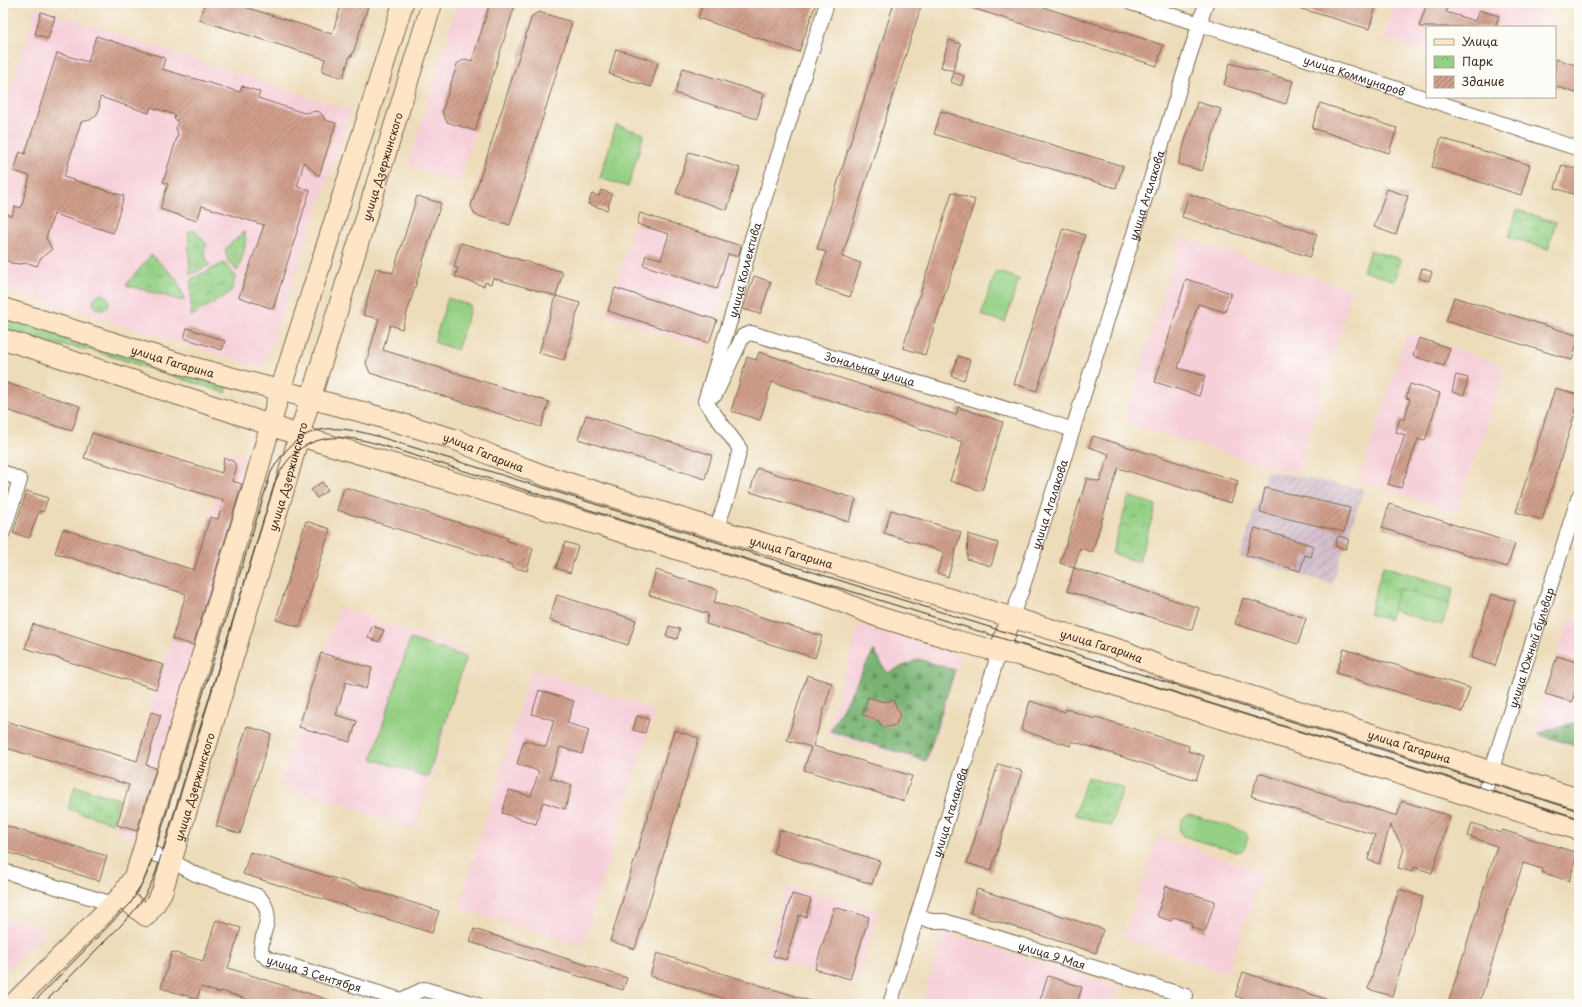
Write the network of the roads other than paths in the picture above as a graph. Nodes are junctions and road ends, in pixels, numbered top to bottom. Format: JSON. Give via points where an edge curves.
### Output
{"nodes":[{"id":1,"x":403,"y":3,"type":"edge"},
{"id":2,"x":432,"y":3,"type":"edge"},
{"id":3,"x":827,"y":3,"type":"edge"},
{"id":4,"x":1131,"y":3,"type":"edge"},
{"id":5,"x":1206,"y":3,"type":"edge"},
{"id":6,"x":1200,"y":24,"type":"junction"},
{"id":7,"x":1426,"y":98,"type":"edge"},
{"id":8,"x":1426,"y":98,"type":"edge"},
{"id":9,"x":1579,"y":148,"type":"edge"},
{"id":10,"x":3,"y":308,"type":"edge"},
{"id":11,"x":3,"y":339,"type":"edge"},
{"id":12,"x":280,"y":390,"type":"junction"},
{"id":13,"x":311,"y":399,"type":"junction"},
{"id":14,"x":709,"y":407,"type":"junction"},
{"id":15,"x":270,"y":425,"type":"junction"},
{"id":16,"x":1073,"y":430,"type":"junction"},
{"id":17,"x":299,"y":436,"type":"junction"},
{"id":18,"x":3,"y":472,"type":"edge"},
{"id":19,"x":1579,"y":496,"type":"edge"},
{"id":20,"x":716,"y":529,"type":"junction"},
{"id":21,"x":3,"y":532,"type":"edge"},
{"id":22,"x":1011,"y":618,"type":"junction"},
{"id":23,"x":999,"y":652,"type":"junction"},
{"id":24,"x":1491,"y":772,"type":"junction"},
{"id":25,"x":1579,"y":798,"type":"edge"},
{"id":26,"x":1482,"y":800,"type":"junction"},
{"id":27,"x":1579,"y":830,"type":"edge"},
{"id":28,"x":144,"y":850,"type":"junction"},
{"id":29,"x":172,"y":860,"type":"junction"},
{"id":30,"x":3,"y":871,"type":"edge"},
{"id":31,"x":117,"y":900,"type":"junction"},
{"id":32,"x":917,"y":916,"type":"junction"},
{"id":33,"x":1186,"y":996,"type":"dead end"},
{"id":34,"x":400,"y":1002,"type":"edge"},
{"id":35,"x":13,"y":1004,"type":"edge"},
{"id":36,"x":476,"y":1004,"type":"edge"},
{"id":37,"x":890,"y":1004,"type":"edge"}],
"edges":[{"from":1,"to":12,"type":"main road","via":[[370,114]]},
{"from":2,"to":13,"type":"main road","name":"улица Дзержинского"},
{"from":3,"to":14,"type":"street","name":"улица Коллектива","via":[[751,241],[735,306],[706,402]]},
{"from":4,"to":6,"type":"street","name":"улица Коммунаров"},
{"from":5,"to":6,"type":"street","name":"улица Агалакова"},
{"from":6,"to":8,"type":"street","name":"улица Коммунаров"},
{"from":6,"to":16,"type":"street","name":"улица Агалакова"},
{"from":7,"to":9,"type":"street","name":"улица Коммунаров"},
{"from":10,"to":12,"type":"main road","name":"улица Гагарина","via":[[188,366]]},
{"from":11,"to":15,"type":"main road"},
{"from":12,"to":13,"type":"main road","name":"улица Гагарина"},
{"from":12,"to":15,"type":"main road"},
{"from":13,"to":17,"type":"main road","name":"улица Дзержинского"},
{"from":13,"to":20,"type":"main road","name":"улица Гагарина","via":[[454,439],[543,475]]},
{"from":14,"to":16,"type":"street","name":"Зональная улица","via":[[743,336],[751,333]]},
{"from":14,"to":20,"type":"street","via":[[740,449]]},
{"from":15,"to":17,"type":"main road"},
{"from":15,"to":28,"type":"main road"},
{"from":16,"to":22,"type":"street","name":"улица Агалакова"},
{"from":17,"to":23,"type":"main road","via":[[592,523],[828,596],[876,616]]},
{"from":17,"to":29,"type":"main road","name":"улица Дзержинского"},
{"from":18,"to":21,"type":"street","via":[[20,480]]},
{"from":19,"to":24,"type":"street","name":"улица Южный бульвар"},
{"from":20,"to":22,"type":"main road","name":"улица Гагарина"},
{"from":22,"to":23,"type":"main road","name":"улица Агалакова"},
{"from":22,"to":24,"type":"main road","name":"улица Гагарина","via":[[1124,651],[1174,672]]},
{"from":23,"to":26,"type":"main road","via":[[1018,655]]},
{"from":23,"to":32,"type":"street","name":"улица Агалакова"},
{"from":24,"to":25,"type":"main road","name":"улица Гагарина"},
{"from":24,"to":26,"type":"street","name":"улица Южный бульвар"},
{"from":26,"to":27,"type":"main road"},
{"from":28,"to":29,"type":"street","name":"улица 3 Сентября"},
{"from":28,"to":31,"type":"main road","via":[[133,878]]},
{"from":29,"to":31,"type":"main road","name":"улица Дзержинского","via":[[162,892],[146,916]]},
{"from":29,"to":34,"type":"street","name":"улица 3 Сентября","via":[[195,874],[258,896],[266,904],[269,916],[261,942],[261,953],[269,959]]},
{"from":30,"to":31,"type":"street"},
{"from":31,"to":35,"type":"main road"},
{"from":32,"to":33,"type":"street","name":"улица 9 Мая","via":[[931,921],[944,921]]},
{"from":32,"to":37,"type":"street","name":"улица Агалакова"},
{"from":34,"to":36,"type":"street","name":"улица 3 Сентября","via":[[424,989]]}]}
